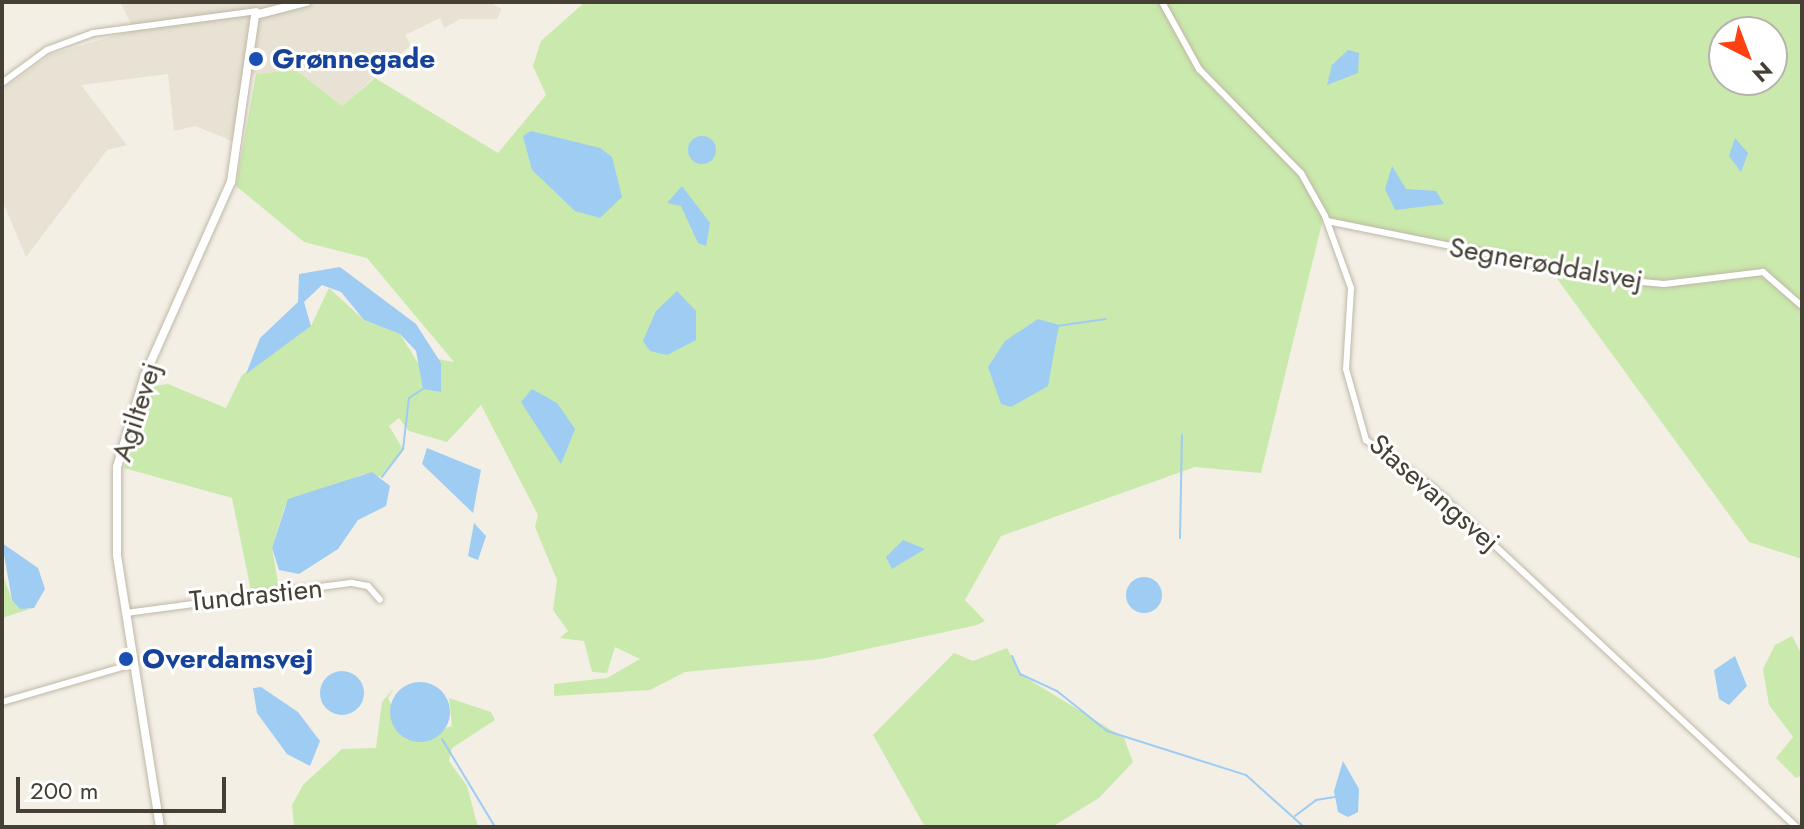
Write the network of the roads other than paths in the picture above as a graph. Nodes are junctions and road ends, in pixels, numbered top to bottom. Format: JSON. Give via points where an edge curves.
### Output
{"nodes":[{"id":1,"x":306,"y":2,"type":"edge"},
{"id":2,"x":1162,"y":2,"type":"edge"},
{"id":3,"x":257,"y":11,"type":"junction"},
{"id":4,"x":2,"y":83,"type":"edge"},
{"id":5,"x":1327,"y":221,"type":"junction"},
{"id":6,"x":1802,"y":306,"type":"edge"},
{"id":7,"x":380,"y":600,"type":"dead end"},
{"id":8,"x":126,"y":613,"type":"junction"},
{"id":9,"x":133,"y":664,"type":"junction"},
{"id":10,"x":2,"y":702,"type":"edge"},
{"id":11,"x":160,"y":827,"type":"edge"},
{"id":12,"x":1797,"y":827,"type":"edge"}],
"edges":[{"from":1,"to":3,"type":"street"},
{"from":2,"to":5,"type":"street","name":"Stasevangsvej","via":[[1199,69],[1301,173]]},
{"from":3,"to":4,"type":"street","via":[[93,33],[47,50]]},
{"from":3,"to":8,"type":"street","name":"Agiltevej","via":[[231,182],[123,436],[114,519]]},
{"from":5,"to":6,"type":"street","name":"Segnerøddalsvej","via":[[1620,280],[1664,284],[1763,272]]},
{"from":5,"to":12,"type":"street","name":"Stasevangsvej","via":[[1351,288],[1346,369],[1366,440],[1433,488]]},
{"from":7,"to":8,"type":"street","name":"Tundrastien","via":[[368,586],[352,583]]},
{"from":8,"to":9,"type":"street","name":"Agiltevej"},
{"from":9,"to":10,"type":"street"},
{"from":9,"to":11,"type":"street","name":"Agiltevej"}]}
